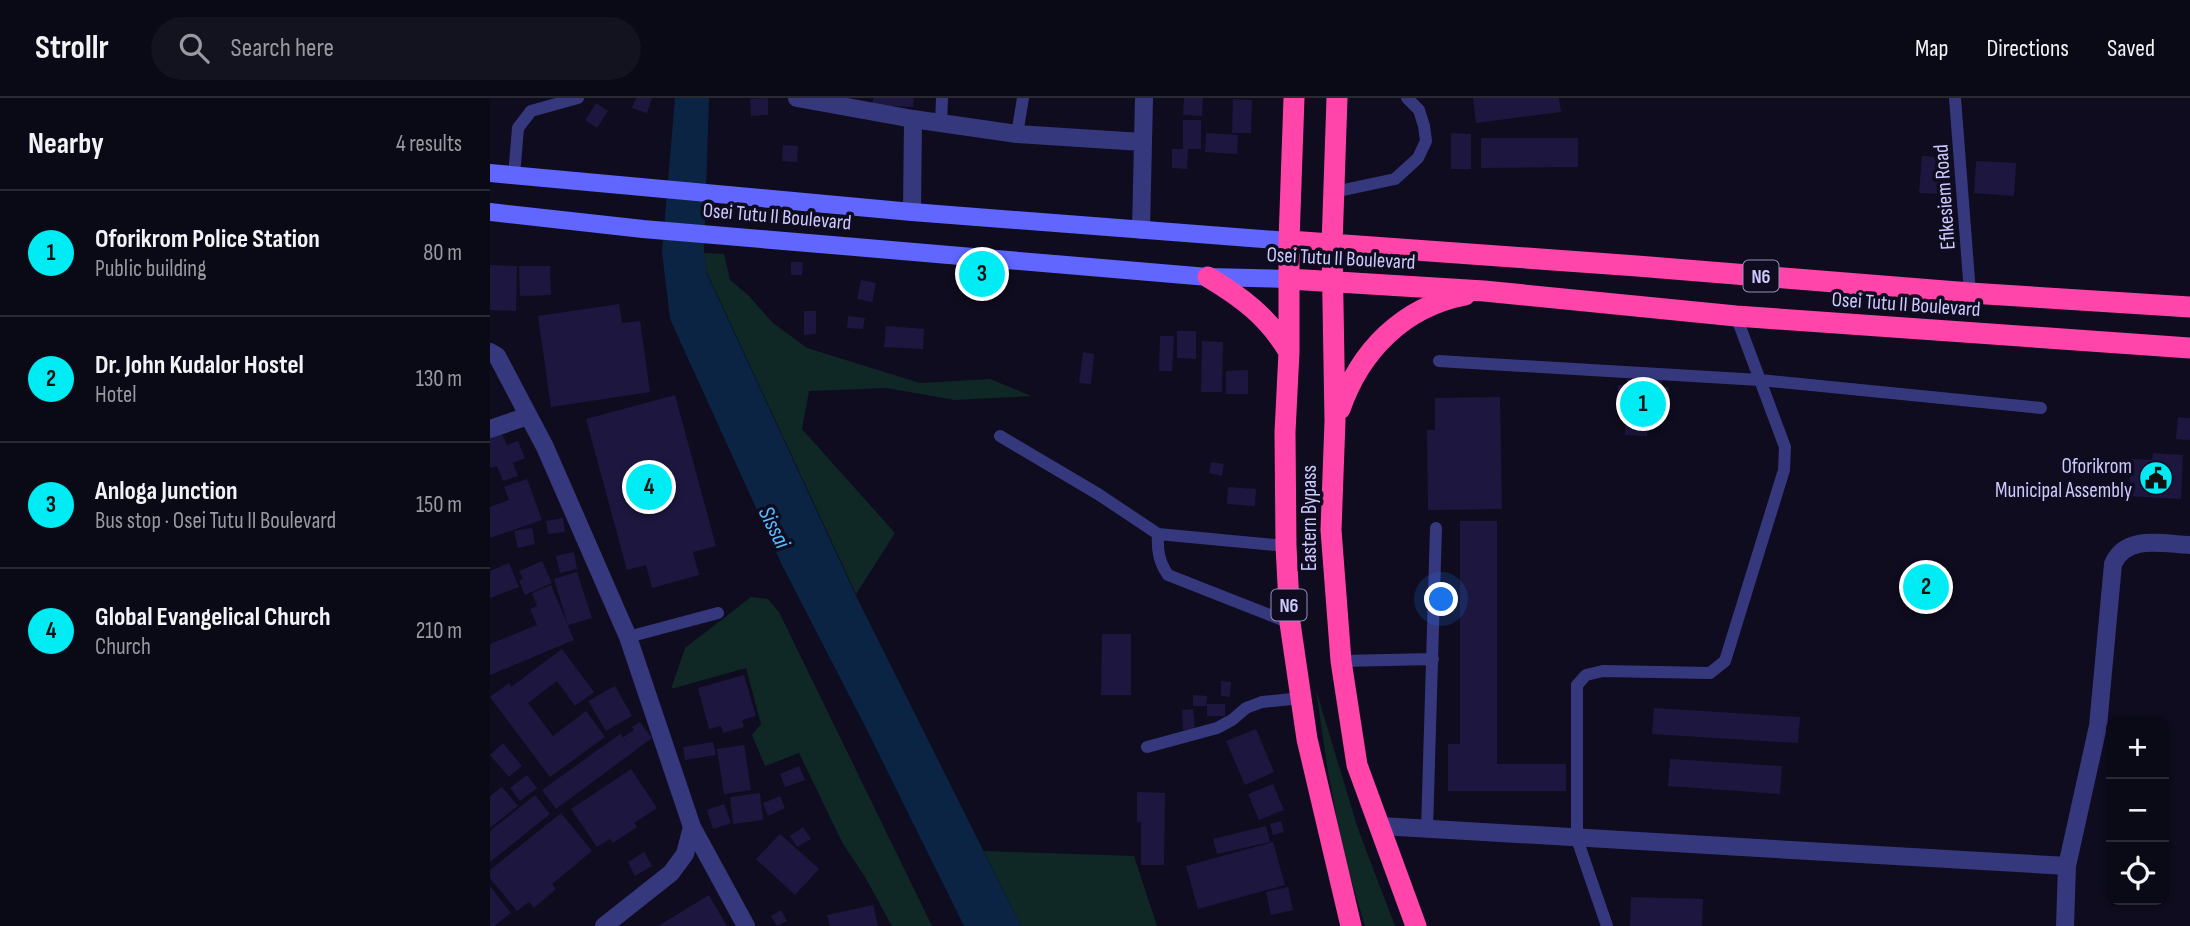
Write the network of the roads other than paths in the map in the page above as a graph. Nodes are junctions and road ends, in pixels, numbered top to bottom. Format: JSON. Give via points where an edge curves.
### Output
{"nodes":[{"id":1,"x":578,"y":98,"type":"edge"},
{"id":2,"x":797,"y":98,"type":"edge"},
{"id":3,"x":942,"y":98,"type":"edge"},
{"id":4,"x":1023,"y":98,"type":"edge"},
{"id":5,"x":1144,"y":98,"type":"edge"},
{"id":6,"x":1294,"y":98,"type":"edge"},
{"id":7,"x":1337,"y":98,"type":"edge"},
{"id":8,"x":1407,"y":98,"type":"edge"},
{"id":9,"x":1955,"y":98,"type":"edge"},
{"id":10,"x":818,"y":100,"type":"edge"},
{"id":11,"x":912,"y":119,"type":"junction"},
{"id":12,"x":942,"y":123,"type":"junction"},
{"id":13,"x":1017,"y":134,"type":"junction"},
{"id":14,"x":1142,"y":142,"type":"junction"},
{"id":15,"x":490,"y":173,"type":"edge"},
{"id":16,"x":514,"y":176,"type":"junction"},
{"id":17,"x":1334,"y":192,"type":"junction"},
{"id":18,"x":490,"y":212,"type":"edge"},
{"id":19,"x":912,"y":212,"type":"junction"},
{"id":20,"x":1141,"y":230,"type":"junction"},
{"id":21,"x":1289,"y":241,"type":"junction"},
{"id":22,"x":1332,"y":245,"type":"junction"},
{"id":23,"x":1208,"y":277,"type":"junction"},
{"id":24,"x":1289,"y":279,"type":"junction"},
{"id":25,"x":1334,"y":283,"type":"junction"},
{"id":26,"x":1484,"y":291,"type":"junction"},
{"id":27,"x":1970,"y":293,"type":"junction"},
{"id":28,"x":2190,"y":307,"type":"edge"},
{"id":29,"x":1736,"y":316,"type":"junction"},
{"id":30,"x":2190,"y":348,"type":"edge"},
{"id":31,"x":490,"y":352,"type":"edge"},
{"id":32,"x":1289,"y":352,"type":"junction"},
{"id":33,"x":1439,"y":361,"type":"dead end"},
{"id":34,"x":1760,"y":380,"type":"junction"},
{"id":35,"x":2041,"y":408,"type":"dead end"},
{"id":36,"x":528,"y":416,"type":"junction"},
{"id":37,"x":1335,"y":421,"type":"junction"},
{"id":38,"x":490,"y":429,"type":"edge"},
{"id":39,"x":1000,"y":436,"type":"dead end"},
{"id":40,"x":1436,"y":528,"type":"dead end"},
{"id":41,"x":1158,"y":534,"type":"junction"},
{"id":42,"x":2190,"y":545,"type":"edge"},
{"id":43,"x":1286,"y":546,"type":"junction"},
{"id":44,"x":718,"y":613,"type":"dead end"},
{"id":45,"x":1290,"y":623,"type":"junction"},
{"id":46,"x":628,"y":637,"type":"junction"},
{"id":47,"x":1433,"y":659,"type":"junction"},
{"id":48,"x":1341,"y":661,"type":"junction"},
{"id":49,"x":1301,"y":698,"type":"junction"},
{"id":50,"x":1147,"y":747,"type":"dead end"},
{"id":51,"x":1381,"y":826,"type":"junction"},
{"id":52,"x":692,"y":827,"type":"junction"},
{"id":53,"x":1427,"y":829,"type":"junction"},
{"id":54,"x":1577,"y":839,"type":"junction"},
{"id":55,"x":2067,"y":866,"type":"junction"},
{"id":56,"x":604,"y":926,"type":"edge"},
{"id":57,"x":746,"y":926,"type":"edge"},
{"id":58,"x":1351,"y":926,"type":"edge"},
{"id":59,"x":1416,"y":926,"type":"edge"},
{"id":60,"x":1607,"y":926,"type":"edge"},
{"id":61,"x":2065,"y":926,"type":"edge"}],
"edges":[{"from":1,"to":16,"type":"lane","via":[[531,111],[518,128]]},
{"from":2,"to":10,"type":"street"},
{"from":3,"to":12,"type":"lane"},
{"from":4,"to":13,"type":"lane"},
{"from":5,"to":14,"type":"street"},
{"from":6,"to":21,"type":"highway","name":"Eastern Bypass"},
{"from":7,"to":17,"type":"highway","name":"Eastern Bypass"},
{"from":8,"to":17,"type":"lane","via":[[1419,110],[1424,126],[1426,141],[1418,158],[1395,179]]},
{"from":9,"to":27,"type":"lane","name":"Efikesiem Road"},
{"from":10,"to":11,"type":"street"},
{"from":11,"to":12,"type":"street"},
{"from":11,"to":19,"type":"street"},
{"from":12,"to":13,"type":"street"},
{"from":13,"to":14,"type":"street"},
{"from":14,"to":20,"type":"street"},
{"from":15,"to":16,"type":"main road","name":"Osei Tutu II Boulevard"},
{"from":16,"to":19,"type":"main road","name":"Osei Tutu II Boulevard"},
{"from":17,"to":22,"type":"highway","name":"Eastern Bypass"},
{"from":18,"to":23,"type":"main road","name":"Osei Tutu II Boulevard"},
{"from":19,"to":20,"type":"main road","name":"Osei Tutu II Boulevard"},
{"from":20,"to":21,"type":"main road","name":"Osei Tutu II Boulevard"},
{"from":21,"to":22,"type":"highway","name":"Osei Tutu II Boulevard","number":"N6"},
{"from":21,"to":24,"type":"highway","name":"Eastern Bypass","number":"N6"},
{"from":22,"to":25,"type":"highway","name":"Eastern Bypass","number":"N6"},
{"from":22,"to":27,"type":"highway","name":"Osei Tutu II Boulevard","number":"N6"},
{"from":23,"to":24,"type":"main road","name":"Osei Tutu II Boulevard"},
{"from":23,"to":32,"type":"highway","via":[[1256,310]]},
{"from":24,"to":25,"type":"highway","name":"Osei Tutu II Boulevard","number":"N6"},
{"from":24,"to":32,"type":"highway","name":"Eastern Bypass","number":"N6"},
{"from":25,"to":26,"type":"highway","name":"Osei Tutu II Boulevard","number":"N6"},
{"from":25,"to":37,"type":"highway","name":"Eastern Bypass","number":"N6"},
{"from":26,"to":29,"type":"highway","name":"Osei Tutu II Boulevard","number":"N6"},
{"from":26,"to":37,"type":"highway","via":[[1417,312],[1389,332],[1365,357],[1347,387]]},
{"from":27,"to":28,"type":"highway","name":"Osei Tutu II Boulevard","number":"N6"},
{"from":29,"to":30,"type":"highway","name":"Osei Tutu II Boulevard","number":"N6"},
{"from":29,"to":34,"type":"lane"},
{"from":31,"to":36,"type":"street","via":[[497,356]]},
{"from":32,"to":43,"type":"highway","name":"Eastern Bypass","number":"N6"},
{"from":33,"to":34,"type":"lane"},
{"from":34,"to":35,"type":"lane"},
{"from":34,"to":54,"type":"lane","via":[[1785,447],[1784,470],[1725,661],[1710,673],[1603,671],[1586,675],[1577,685]]},
{"from":36,"to":38,"type":"street"},
{"from":36,"to":46,"type":"street"},
{"from":37,"to":48,"type":"highway","name":"Eastern Bypass","number":"N6","via":[[1331,530]]},
{"from":39,"to":41,"type":"lane"},
{"from":40,"to":47,"type":"lane"},
{"from":41,"to":43,"type":"lane"},
{"from":41,"to":45,"type":"lane","via":[[1157,548],[1168,575]]},
{"from":42,"to":55,"type":"street","via":[[2141,542],[2117,554],[2113,564],[2098,726]]},
{"from":43,"to":45,"type":"highway","name":"Eastern Bypass","number":"N6"},
{"from":44,"to":46,"type":"lane"},
{"from":45,"to":49,"type":"highway","name":"Eastern Bypass","number":"N6"},
{"from":46,"to":52,"type":"street"},
{"from":47,"to":48,"type":"lane"},
{"from":47,"to":53,"type":"lane"},
{"from":48,"to":51,"type":"highway","name":"Eastern Bypass","number":"N6","via":[[1357,765]]},
{"from":49,"to":50,"type":"lane","via":[[1262,702],[1217,728]]},
{"from":49,"to":58,"type":"highway","name":"Eastern Bypass","number":"N6"},
{"from":51,"to":53,"type":"street"},
{"from":51,"to":59,"type":"highway","name":"Eastern Bypass","number":"N6"},
{"from":52,"to":56,"type":"street","via":[[685,854],[671,873]]},
{"from":52,"to":57,"type":"street"},
{"from":53,"to":54,"type":"street"},
{"from":54,"to":55,"type":"street"},
{"from":54,"to":60,"type":"lane"},
{"from":55,"to":61,"type":"street"}]}
